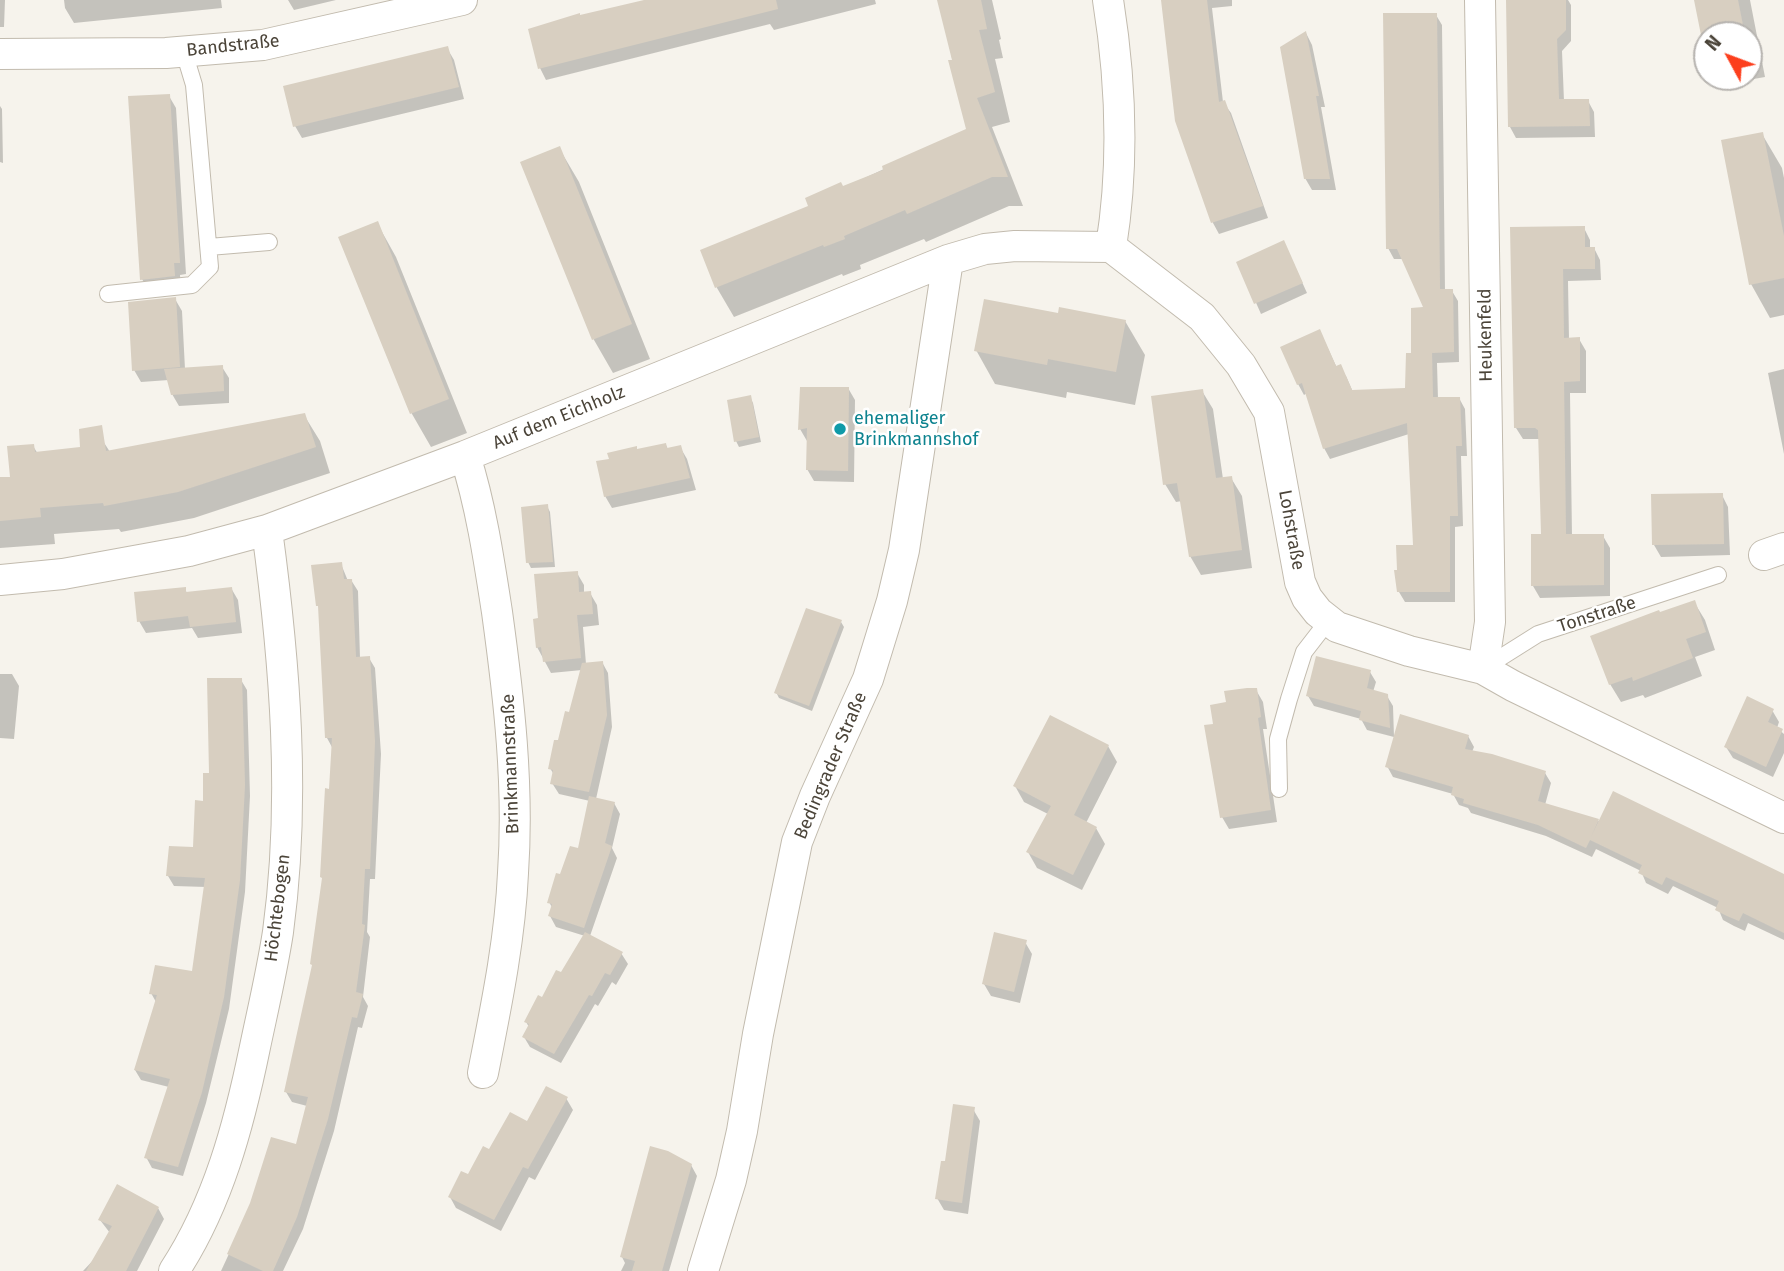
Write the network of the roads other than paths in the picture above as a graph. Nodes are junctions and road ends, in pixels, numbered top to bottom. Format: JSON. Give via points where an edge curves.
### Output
{"nodes":[{"id":1,"x":462,"y":0,"type":"edge"},
{"id":2,"x":1108,"y":0,"type":"edge"},
{"id":3,"x":1480,"y":0,"type":"edge"},
{"id":4,"x":184,"y":52,"type":"junction"},
{"id":5,"x":0,"y":54,"type":"edge"},
{"id":6,"x":268,"y":242,"type":"dead end"},
{"id":7,"x":209,"y":247,"type":"junction"},
{"id":8,"x":1111,"y":247,"type":"junction"},
{"id":9,"x":948,"y":260,"type":"junction"},
{"id":10,"x":108,"y":294,"type":"dead end"},
{"id":11,"x":465,"y":456,"type":"junction"},
{"id":12,"x":267,"y":530,"type":"junction"},
{"id":13,"x":1718,"y":575,"type":"dead end"},
{"id":14,"x":0,"y":580,"type":"edge"},
{"id":15,"x":1328,"y":621,"type":"junction"},
{"id":16,"x":1483,"y":669,"type":"junction"},
{"id":17,"x":1279,"y":789,"type":"dead end"},
{"id":18,"x":1784,"y":818,"type":"edge"},
{"id":19,"x":483,"y":1073,"type":"dead end"},
{"id":20,"x":174,"y":1271,"type":"edge"},
{"id":21,"x":703,"y":1271,"type":"edge"}],
"edges":[{"from":1,"to":4,"type":"street","name":"Bandstraße","via":[[274,43]]},
{"from":2,"to":8,"type":"street","via":[[1117,55],[1119,144]]},
{"from":3,"to":16,"type":"street","name":"Heukenfeld","via":[[1490,622]]},
{"from":4,"to":5,"type":"street","name":"Bandstraße"},
{"from":4,"to":7,"type":"lane","via":[[194,85]]},
{"from":6,"to":7,"type":"lane"},
{"from":7,"to":10,"type":"lane","via":[[210,267],[192,285]]},
{"from":8,"to":9,"type":"street","name":"Auf dem Eichholz","via":[[1016,246]]},
{"from":8,"to":15,"type":"street","name":"Lohstraße","via":[[1202,317],[1255,387],[1269,412],[1300,582],[1307,598]]},
{"from":9,"to":11,"type":"street","name":"Auf dem Eichholz"},
{"from":9,"to":21,"type":"street","name":"Bedingrader Straße","via":[[904,550],[892,601],[868,679],[797,842],[742,1131]]},
{"from":11,"to":12,"type":"street","name":"Auf dem Eichholz"},
{"from":11,"to":19,"type":"street","name":"Brinkmannstraße","via":[[491,573],[509,692],[515,782],[508,932]]},
{"from":12,"to":14,"type":"street","name":"Auf dem Eichholz","via":[[189,551],[64,574]]},
{"from":12,"to":20,"type":"street","name":"Höchtebogen","via":[[286,704],[285,861],[278,932],[233,1138],[206,1211]]},
{"from":13,"to":16,"type":"lane","name":"Tonstraße","via":[[1538,634]]},
{"from":15,"to":16,"type":"street","name":"Lohstraße","via":[[1383,643]]},
{"from":15,"to":17,"type":"lane","via":[[1304,652],[1289,699],[1278,739]]},
{"from":16,"to":18,"type":"street","name":"Lohstraße"}]}
